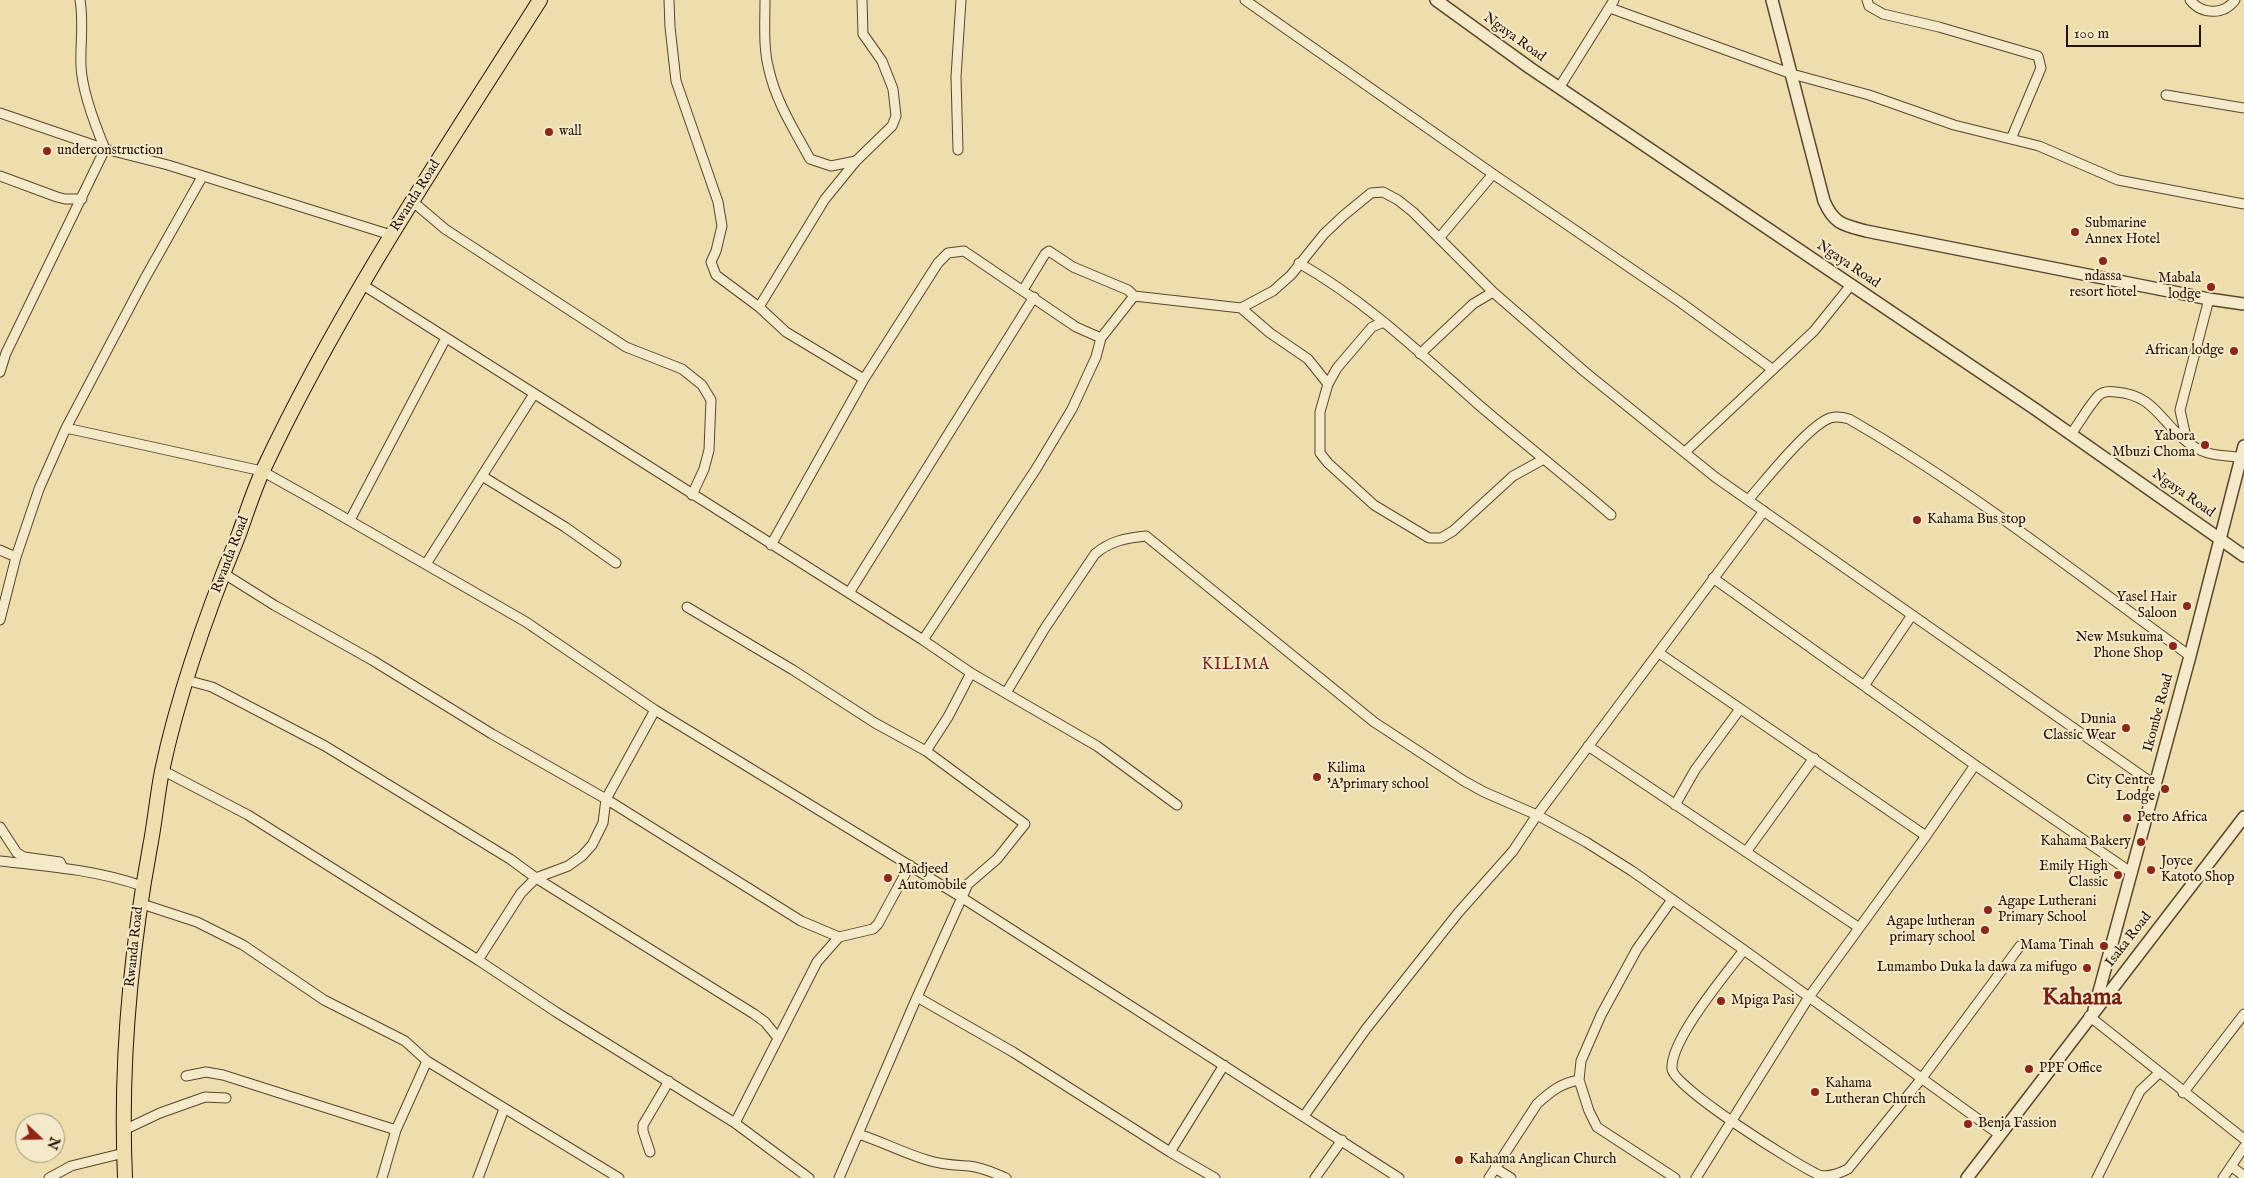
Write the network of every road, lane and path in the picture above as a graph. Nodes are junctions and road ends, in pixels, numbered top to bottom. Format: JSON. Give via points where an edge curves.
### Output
{"nodes":[{"id":1,"x":80,"y":0,"type":"edge"},
{"id":2,"x":540,"y":0,"type":"edge"},
{"id":3,"x":669,"y":0,"type":"edge"},
{"id":4,"x":765,"y":0,"type":"edge"},
{"id":5,"x":862,"y":0,"type":"edge"},
{"id":6,"x":961,"y":0,"type":"edge"},
{"id":7,"x":1245,"y":0,"type":"edge"},
{"id":8,"x":1436,"y":0,"type":"edge"},
{"id":9,"x":1772,"y":0,"type":"edge"},
{"id":10,"x":1867,"y":0,"type":"edge"},
{"id":11,"x":2190,"y":0,"type":"edge"},
{"id":12,"x":2235,"y":0,"type":"edge"},
{"id":13,"x":1612,"y":4,"type":"edge"},
{"id":14,"x":1792,"y":74,"type":"junction"},
{"id":15,"x":1559,"y":88,"type":"junction"},
{"id":16,"x":2166,"y":95,"type":"dead end"},
{"id":17,"x":2244,"y":108,"type":"edge"},
{"id":18,"x":0,"y":113,"type":"edge"},
{"id":19,"x":2011,"y":139,"type":"junction"},
{"id":20,"x":105,"y":149,"type":"junction"},
{"id":21,"x":958,"y":150,"type":"dead end"},
{"id":22,"x":856,"y":161,"type":"junction"},
{"id":23,"x":1493,"y":174,"type":"junction"},
{"id":24,"x":0,"y":176,"type":"edge"},
{"id":25,"x":202,"y":177,"type":"junction"},
{"id":26,"x":82,"y":199,"type":"junction"},
{"id":27,"x":412,"y":201,"type":"junction"},
{"id":28,"x":2244,"y":204,"type":"edge"},
{"id":29,"x":392,"y":235,"type":"junction"},
{"id":30,"x":1440,"y":237,"type":"junction"},
{"id":31,"x":1299,"y":263,"type":"junction"},
{"id":32,"x":363,"y":285,"type":"junction"},
{"id":33,"x":1851,"y":285,"type":"junction"},
{"id":34,"x":1023,"y":290,"type":"junction"},
{"id":35,"x":1494,"y":292,"type":"junction"},
{"id":36,"x":1134,"y":296,"type":"junction"},
{"id":37,"x":1034,"y":298,"type":"junction"},
{"id":38,"x":2208,"y":299,"type":"junction"},
{"id":39,"x":2244,"y":304,"type":"edge"},
{"id":40,"x":759,"y":307,"type":"junction"},
{"id":41,"x":1241,"y":308,"type":"junction"},
{"id":42,"x":1384,"y":322,"type":"junction"},
{"id":43,"x":446,"y":338,"type":"junction"},
{"id":44,"x":1101,"y":338,"type":"junction"},
{"id":45,"x":3,"y":352,"type":"edge"},
{"id":46,"x":1420,"y":354,"type":"junction"},
{"id":47,"x":1772,"y":369,"type":"junction"},
{"id":48,"x":0,"y":372,"type":"edge"},
{"id":49,"x":864,"y":379,"type":"junction"},
{"id":50,"x":1328,"y":384,"type":"junction"},
{"id":51,"x":534,"y":394,"type":"junction"},
{"id":52,"x":66,"y":428,"type":"junction"},
{"id":53,"x":2071,"y":434,"type":"junction"},
{"id":54,"x":2187,"y":442,"type":"junction"},
{"id":55,"x":1685,"y":452,"type":"junction"},
{"id":56,"x":2243,"y":454,"type":"edge"},
{"id":57,"x":1544,"y":459,"type":"junction"},
{"id":58,"x":262,"y":472,"type":"junction"},
{"id":59,"x":482,"y":476,"type":"junction"},
{"id":60,"x":692,"y":495,"type":"junction"},
{"id":61,"x":1748,"y":500,"type":"junction"},
{"id":62,"x":1764,"y":511,"type":"junction"},
{"id":63,"x":1611,"y":515,"type":"dead end"},
{"id":64,"x":350,"y":520,"type":"junction"},
{"id":65,"x":2221,"y":540,"type":"junction"},
{"id":66,"x":771,"y":545,"type":"junction"},
{"id":67,"x":0,"y":550,"type":"edge"},
{"id":68,"x":2244,"y":556,"type":"edge"},
{"id":69,"x":16,"y":557,"type":"junction"},
{"id":70,"x":616,"y":563,"type":"dead end"},
{"id":71,"x":426,"y":564,"type":"junction"},
{"id":72,"x":223,"y":574,"type":"junction"},
{"id":73,"x":1713,"y":578,"type":"junction"},
{"id":74,"x":849,"y":593,"type":"junction"},
{"id":75,"x":687,"y":606,"type":"dead end"},
{"id":76,"x":1912,"y":614,"type":"junction"},
{"id":77,"x":0,"y":620,"type":"edge"},
{"id":78,"x":923,"y":640,"type":"junction"},
{"id":79,"x":1659,"y":653,"type":"junction"},
{"id":80,"x":2190,"y":656,"type":"junction"},
{"id":81,"x":971,"y":673,"type":"junction"},
{"id":82,"x":186,"y":680,"type":"junction"},
{"id":83,"x":1864,"y":686,"type":"junction"},
{"id":84,"x":1006,"y":693,"type":"junction"},
{"id":85,"x":1740,"y":709,"type":"junction"},
{"id":86,"x":656,"y":710,"type":"junction"},
{"id":87,"x":1588,"y":746,"type":"junction"},
{"id":88,"x":926,"y":751,"type":"junction"},
{"id":89,"x":1814,"y":758,"type":"junction"},
{"id":90,"x":1975,"y":765,"type":"junction"},
{"id":91,"x":162,"y":770,"type":"junction"},
{"id":92,"x":2156,"y":785,"type":"junction"},
{"id":93,"x":606,"y":799,"type":"junction"},
{"id":94,"x":1177,"y":805,"type":"dead end"},
{"id":95,"x":1675,"y":805,"type":"junction"},
{"id":96,"x":1537,"y":814,"type":"junction"},
{"id":97,"x":2243,"y":820,"type":"edge"},
{"id":98,"x":0,"y":827,"type":"edge"},
{"id":99,"x":1926,"y":836,"type":"junction"},
{"id":100,"x":1746,"y":852,"type":"junction"},
{"id":101,"x":0,"y":861,"type":"edge"},
{"id":102,"x":910,"y":864,"type":"junction"},
{"id":103,"x":64,"y":869,"type":"junction"},
{"id":104,"x":2132,"y":873,"type":"junction"},
{"id":105,"x":536,"y":878,"type":"junction"},
{"id":106,"x":142,"y":886,"type":"junction"},
{"id":107,"x":962,"y":897,"type":"junction"},
{"id":108,"x":1671,"y":900,"type":"junction"},
{"id":109,"x":139,"y":903,"type":"junction"},
{"id":110,"x":1858,"y":927,"type":"junction"},
{"id":111,"x":839,"y":937,"type":"junction"},
{"id":112,"x":2020,"y":946,"type":"dead end"},
{"id":113,"x":1744,"y":950,"type":"junction"},
{"id":114,"x":478,"y":960,"type":"junction"},
{"id":115,"x":917,"y":997,"type":"junction"},
{"id":116,"x":1809,"y":997,"type":"junction"},
{"id":117,"x":2092,"y":1013,"type":"junction"},
{"id":118,"x":2244,"y":1014,"type":"edge"},
{"id":119,"x":778,"y":1038,"type":"junction"},
{"id":120,"x":427,"y":1061,"type":"junction"},
{"id":121,"x":1224,"y":1065,"type":"junction"},
{"id":122,"x":2159,"y":1074,"type":"junction"},
{"id":123,"x":186,"y":1076,"type":"dead end"},
{"id":124,"x":1922,"y":1078,"type":"junction"},
{"id":125,"x":1579,"y":1080,"type":"junction"},
{"id":126,"x":669,"y":1081,"type":"junction"},
{"id":127,"x":2183,"y":1093,"type":"junction"},
{"id":128,"x":226,"y":1098,"type":"dead end"},
{"id":129,"x":504,"y":1109,"type":"junction"},
{"id":130,"x":1304,"y":1116,"type":"junction"},
{"id":131,"x":1731,"y":1121,"type":"junction"},
{"id":132,"x":735,"y":1123,"type":"junction"},
{"id":133,"x":124,"y":1130,"type":"junction"},
{"id":134,"x":396,"y":1130,"type":"junction"},
{"id":135,"x":858,"y":1134,"type":"junction"},
{"id":136,"x":2000,"y":1135,"type":"junction"},
{"id":137,"x":2244,"y":1139,"type":"edge"},
{"id":138,"x":1342,"y":1140,"type":"junction"},
{"id":139,"x":2244,"y":1147,"type":"edge"},
{"id":140,"x":650,"y":1152,"type":"dead end"},
{"id":141,"x":1170,"y":1152,"type":"junction"},
{"id":142,"x":124,"y":1153,"type":"junction"},
{"id":143,"x":2231,"y":1166,"type":"junction"},
{"id":144,"x":1495,"y":1168,"type":"junction"},
{"id":145,"x":2244,"y":1176,"type":"edge"},
{"id":146,"x":49,"y":1178,"type":"edge"},
{"id":147,"x":125,"y":1178,"type":"edge"},
{"id":148,"x":382,"y":1178,"type":"edge"},
{"id":149,"x":478,"y":1178,"type":"edge"},
{"id":150,"x":619,"y":1178,"type":"edge"},
{"id":151,"x":809,"y":1178,"type":"edge"},
{"id":152,"x":839,"y":1178,"type":"edge"},
{"id":153,"x":1006,"y":1178,"type":"edge"},
{"id":154,"x":1215,"y":1178,"type":"edge"},
{"id":155,"x":1315,"y":1178,"type":"edge"},
{"id":156,"x":1399,"y":1178,"type":"edge"},
{"id":157,"x":1488,"y":1178,"type":"edge"},
{"id":158,"x":1511,"y":1178,"type":"edge"},
{"id":159,"x":1675,"y":1178,"type":"edge"},
{"id":160,"x":1696,"y":1178,"type":"edge"},
{"id":161,"x":1967,"y":1178,"type":"edge"},
{"id":162,"x":2097,"y":1178,"type":"edge"},
{"id":163,"x":2223,"y":1178,"type":"edge"}],
"edges":[{"from":1,"to":20,"type":"street","via":[[83,20],[81,67]]},
{"from":2,"to":27,"type":"highway","name":"Rwanda Road"},
{"from":3,"to":40,"type":"street","via":[[676,81],[718,202],[722,226],[711,262],[716,275]]},
{"from":4,"to":22,"type":"street","via":[[769,70],[784,111],[810,159],[831,166]]},
{"from":5,"to":22,"type":"street","via":[[864,34],[882,61],[893,89],[896,116],[892,126]]},
{"from":6,"to":21,"type":"street","via":[[956,77]]},
{"from":7,"to":23,"type":"street"},
{"from":8,"to":15,"type":"street","name":"Ngaya Road"},
{"from":9,"to":14,"type":"street"},
{"from":10,"to":19,"type":"street","via":[[1869,6],[1883,14],[2038,56],[2038,78]]},
{"from":11,"to":12,"type":"street","via":[[2211,12],[2222,11]]},
{"from":13,"to":14,"type":"street"},
{"from":13,"to":15,"type":"street"},
{"from":14,"to":19,"type":"street","via":[[1869,95],[1954,125]]},
{"from":14,"to":38,"type":"street","via":[[1824,201],[1830,215],[1844,225]]},
{"from":15,"to":33,"type":"street","name":"Ngaya Road"},
{"from":16,"to":17,"type":"street"},
{"from":18,"to":20,"type":"street"},
{"from":19,"to":28,"type":"street","via":[[2039,146],[2118,180]]},
{"from":20,"to":25,"type":"street"},
{"from":20,"to":26,"type":"street"},
{"from":22,"to":40,"type":"street","via":[[825,199]]},
{"from":23,"to":30,"type":"street"},
{"from":23,"to":47,"type":"street"},
{"from":24,"to":26,"type":"street","via":[[64,200]]},
{"from":25,"to":29,"type":"street"},
{"from":25,"to":52,"type":"street"},
{"from":26,"to":45,"type":"street"},
{"from":27,"to":29,"type":"highway","name":"Rwanda Road"},
{"from":27,"to":60,"type":"street","via":[[445,229],[626,347],[682,369],[702,386],[711,400],[708,450],[704,469]]},
{"from":29,"to":32,"type":"highway","name":"Rwanda Road"},
{"from":30,"to":31,"type":"street","via":[[1398,200],[1383,192],[1371,193],[1324,234]]},
{"from":30,"to":35,"type":"street"},
{"from":31,"to":41,"type":"street","via":[[1274,291]]},
{"from":31,"to":42,"type":"street","via":[[1338,286]]},
{"from":32,"to":43,"type":"street"},
{"from":32,"to":58,"type":"highway","name":"Rwanda Road","via":[[325,348]]},
{"from":33,"to":47,"type":"street","via":[[1814,331]]},
{"from":33,"to":53,"type":"street","name":"Ngaya Road"},
{"from":34,"to":36,"type":"street","via":[[1050,251],[1073,268],[1128,290]]},
{"from":34,"to":37,"type":"street"},
{"from":34,"to":49,"type":"street","via":[[964,251],[948,253],[938,263]]},
{"from":35,"to":46,"type":"street","via":[[1473,304]]},
{"from":35,"to":55,"type":"street","via":[[1585,372]]},
{"from":36,"to":41,"type":"street"},
{"from":36,"to":44,"type":"street"},
{"from":37,"to":44,"type":"street","via":[[1076,327]]},
{"from":37,"to":74,"type":"street"},
{"from":38,"to":39,"type":"street"},
{"from":38,"to":54,"type":"street","via":[[2180,410]]},
{"from":40,"to":49,"type":"street","via":[[786,332]]},
{"from":41,"to":50,"type":"street","via":[[1308,359]]},
{"from":42,"to":46,"type":"street"},
{"from":42,"to":50,"type":"street","via":[[1372,326]]},
{"from":43,"to":51,"type":"street"},
{"from":43,"to":64,"type":"street"},
{"from":44,"to":78,"type":"street","via":[[1096,357],[1072,409]]},
{"from":45,"to":48,"type":"street"},
{"from":46,"to":57,"type":"street"},
{"from":47,"to":55,"type":"street"},
{"from":49,"to":66,"type":"street"},
{"from":50,"to":57,"type":"street","via":[[1320,412],[1320,453],[1374,505],[1429,538],[1441,538],[1453,531],[1513,476]]},
{"from":51,"to":59,"type":"street"},
{"from":51,"to":60,"type":"street"},
{"from":52,"to":58,"type":"street"},
{"from":52,"to":69,"type":"street","via":[[39,489]]},
{"from":53,"to":54,"type":"street","via":[[2099,395],[2106,391],[2129,393],[2148,403]]},
{"from":53,"to":65,"type":"street","name":"Ngaya Road"},
{"from":54,"to":56,"type":"street","via":[[2214,456]]},
{"from":55,"to":61,"type":"street"},
{"from":56,"to":65,"type":"street","name":"Ikombe Road"},
{"from":57,"to":63,"type":"street"},
{"from":58,"to":64,"type":"street"},
{"from":58,"to":72,"type":"highway","name":"Rwanda Road"},
{"from":59,"to":70,"type":"street"},
{"from":59,"to":71,"type":"street"},
{"from":60,"to":66,"type":"street"},
{"from":61,"to":62,"type":"street"},
{"from":61,"to":80,"type":"street","via":[[1809,434],[1829,419],[1849,419],[1916,460]]},
{"from":62,"to":73,"type":"street"},
{"from":62,"to":76,"type":"street"},
{"from":64,"to":71,"type":"street"},
{"from":65,"to":68,"type":"street","name":"Ngaya Road"},
{"from":65,"to":80,"type":"street","name":"Ikombe Road"},
{"from":66,"to":74,"type":"street"},
{"from":67,"to":69,"type":"street"},
{"from":69,"to":77,"type":"street"},
{"from":71,"to":86,"type":"street","via":[[526,622]]},
{"from":72,"to":82,"type":"highway","name":"Rwanda Road"},
{"from":72,"to":93,"type":"street"},
{"from":73,"to":79,"type":"street"},
{"from":73,"to":83,"type":"street"},
{"from":74,"to":78,"type":"street"},
{"from":75,"to":88,"type":"street","via":[[875,723]]},
{"from":76,"to":83,"type":"street"},
{"from":76,"to":92,"type":"street"},
{"from":78,"to":81,"type":"street"},
{"from":79,"to":85,"type":"street"},
{"from":79,"to":87,"type":"street"},
{"from":80,"to":92,"type":"street","name":"Ikombe Road"},
{"from":81,"to":84,"type":"street"},
{"from":81,"to":88,"type":"street"},
{"from":82,"to":91,"type":"highway","name":"Rwanda Road"},
{"from":82,"to":105,"type":"street","via":[[212,687],[325,746]]},
{"from":83,"to":90,"type":"street"},
{"from":84,"to":94,"type":"street","via":[[1096,746]]},
{"from":84,"to":96,"type":"street","via":[[1095,554],[1106,544],[1146,536],[1374,722],[1464,781]]},
{"from":85,"to":89,"type":"street"},
{"from":85,"to":95,"type":"street","via":[[1695,770]]},
{"from":86,"to":93,"type":"street"},
{"from":86,"to":102,"type":"street"},
{"from":87,"to":95,"type":"street"},
{"from":87,"to":96,"type":"street"},
{"from":88,"to":107,"type":"street","via":[[1024,824],[997,860],[968,884]]},
{"from":89,"to":99,"type":"street"},
{"from":89,"to":100,"type":"street"},
{"from":90,"to":99,"type":"street"},
{"from":90,"to":104,"type":"street"},
{"from":91,"to":106,"type":"highway","name":"Rwanda Road"},
{"from":91,"to":114,"type":"street","via":[[248,815]]},
{"from":92,"to":104,"type":"street","name":"Ikombe Road"},
{"from":93,"to":105,"type":"street","via":[[603,824],[592,845],[564,868]]},
{"from":93,"to":111,"type":"street","via":[[801,921]]},
{"from":95,"to":100,"type":"street"},
{"from":96,"to":108,"type":"street","via":[[1632,871]]},
{"from":96,"to":130,"type":"street","via":[[1513,851],[1458,913],[1366,1029]]},
{"from":97,"to":117,"type":"street","name":"Isaka Road"},
{"from":98,"to":103,"type":"street","via":[[17,853],[60,862]]},
{"from":99,"to":110,"type":"street"},
{"from":100,"to":110,"type":"street"},
{"from":101,"to":103,"type":"street"},
{"from":102,"to":107,"type":"street"},
{"from":102,"to":111,"type":"street","via":[[878,924],[873,929]]},
{"from":103,"to":106,"type":"street"},
{"from":104,"to":117,"type":"street","name":"Ikombe Road"},
{"from":105,"to":114,"type":"street","via":[[513,904]]},
{"from":105,"to":119,"type":"street","via":[[754,1014]]},
{"from":106,"to":109,"type":"highway","name":"Rwanda Road"},
{"from":107,"to":115,"type":"street"},
{"from":107,"to":121,"type":"street"},
{"from":108,"to":113,"type":"street"},
{"from":108,"to":125,"type":"street","via":[[1637,949],[1601,1015],[1581,1061]]},
{"from":109,"to":120,"type":"street","via":[[220,932],[324,1000],[405,1041]]},
{"from":109,"to":133,"type":"highway","name":"Rwanda Road","via":[[124,1084]]},
{"from":110,"to":116,"type":"street"},
{"from":111,"to":119,"type":"street","via":[[817,962]]},
{"from":112,"to":124,"type":"street"},
{"from":113,"to":116,"type":"street"},
{"from":113,"to":131,"type":"street","via":[[1681,1040],[1672,1068],[1673,1075],[1682,1085]]},
{"from":114,"to":126,"type":"street"},
{"from":115,"to":135,"type":"street"},
{"from":115,"to":141,"type":"street","via":[[1013,1052]]},
{"from":116,"to":124,"type":"street"},
{"from":116,"to":131,"type":"street"},
{"from":117,"to":122,"type":"street"},
{"from":117,"to":136,"type":"street","name":"Isaka Road"},
{"from":118,"to":127,"type":"street"},
{"from":119,"to":132,"type":"street"},
{"from":120,"to":129,"type":"street"},
{"from":120,"to":134,"type":"street"},
{"from":121,"to":130,"type":"street"},
{"from":121,"to":141,"type":"street"},
{"from":122,"to":127,"type":"street"},
{"from":122,"to":162,"type":"street","via":[[2140,1092]]},
{"from":123,"to":134,"type":"street","via":[[206,1072],[223,1075]]},
{"from":124,"to":131,"type":"street","via":[[1848,1169],[1835,1176],[1821,1176]]},
{"from":124,"to":136,"type":"street"},
{"from":125,"to":144,"type":"street","via":[[1564,1082],[1538,1104]]},
{"from":125,"to":159,"type":"street","via":[[1588,1111],[1597,1127]]},
{"from":126,"to":132,"type":"street"},
{"from":126,"to":140,"type":"street","via":[[644,1125]]},
{"from":127,"to":137,"type":"street"},
{"from":128,"to":133,"type":"street","via":[[205,1097]]},
{"from":129,"to":149,"type":"street"},
{"from":129,"to":150,"type":"street"},
{"from":130,"to":138,"type":"street"},
{"from":131,"to":160,"type":"street"},
{"from":132,"to":151,"type":"street"},
{"from":133,"to":142,"type":"highway","name":"Rwanda Road"},
{"from":134,"to":148,"type":"street"},
{"from":135,"to":152,"type":"street"},
{"from":135,"to":153,"type":"street","via":[[926,1160],[951,1167],[983,1169]]},
{"from":136,"to":161,"type":"street","name":"Isaka Road"},
{"from":138,"to":155,"type":"street"},
{"from":138,"to":156,"type":"street"},
{"from":139,"to":143,"type":"street"},
{"from":141,"to":154,"type":"street"},
{"from":142,"to":146,"type":"street","via":[[71,1166]]},
{"from":142,"to":147,"type":"highway","name":"Rwanda Road"},
{"from":143,"to":145,"type":"street"},
{"from":143,"to":163,"type":"street"},
{"from":144,"to":157,"type":"street"},
{"from":144,"to":158,"type":"street"}]}
